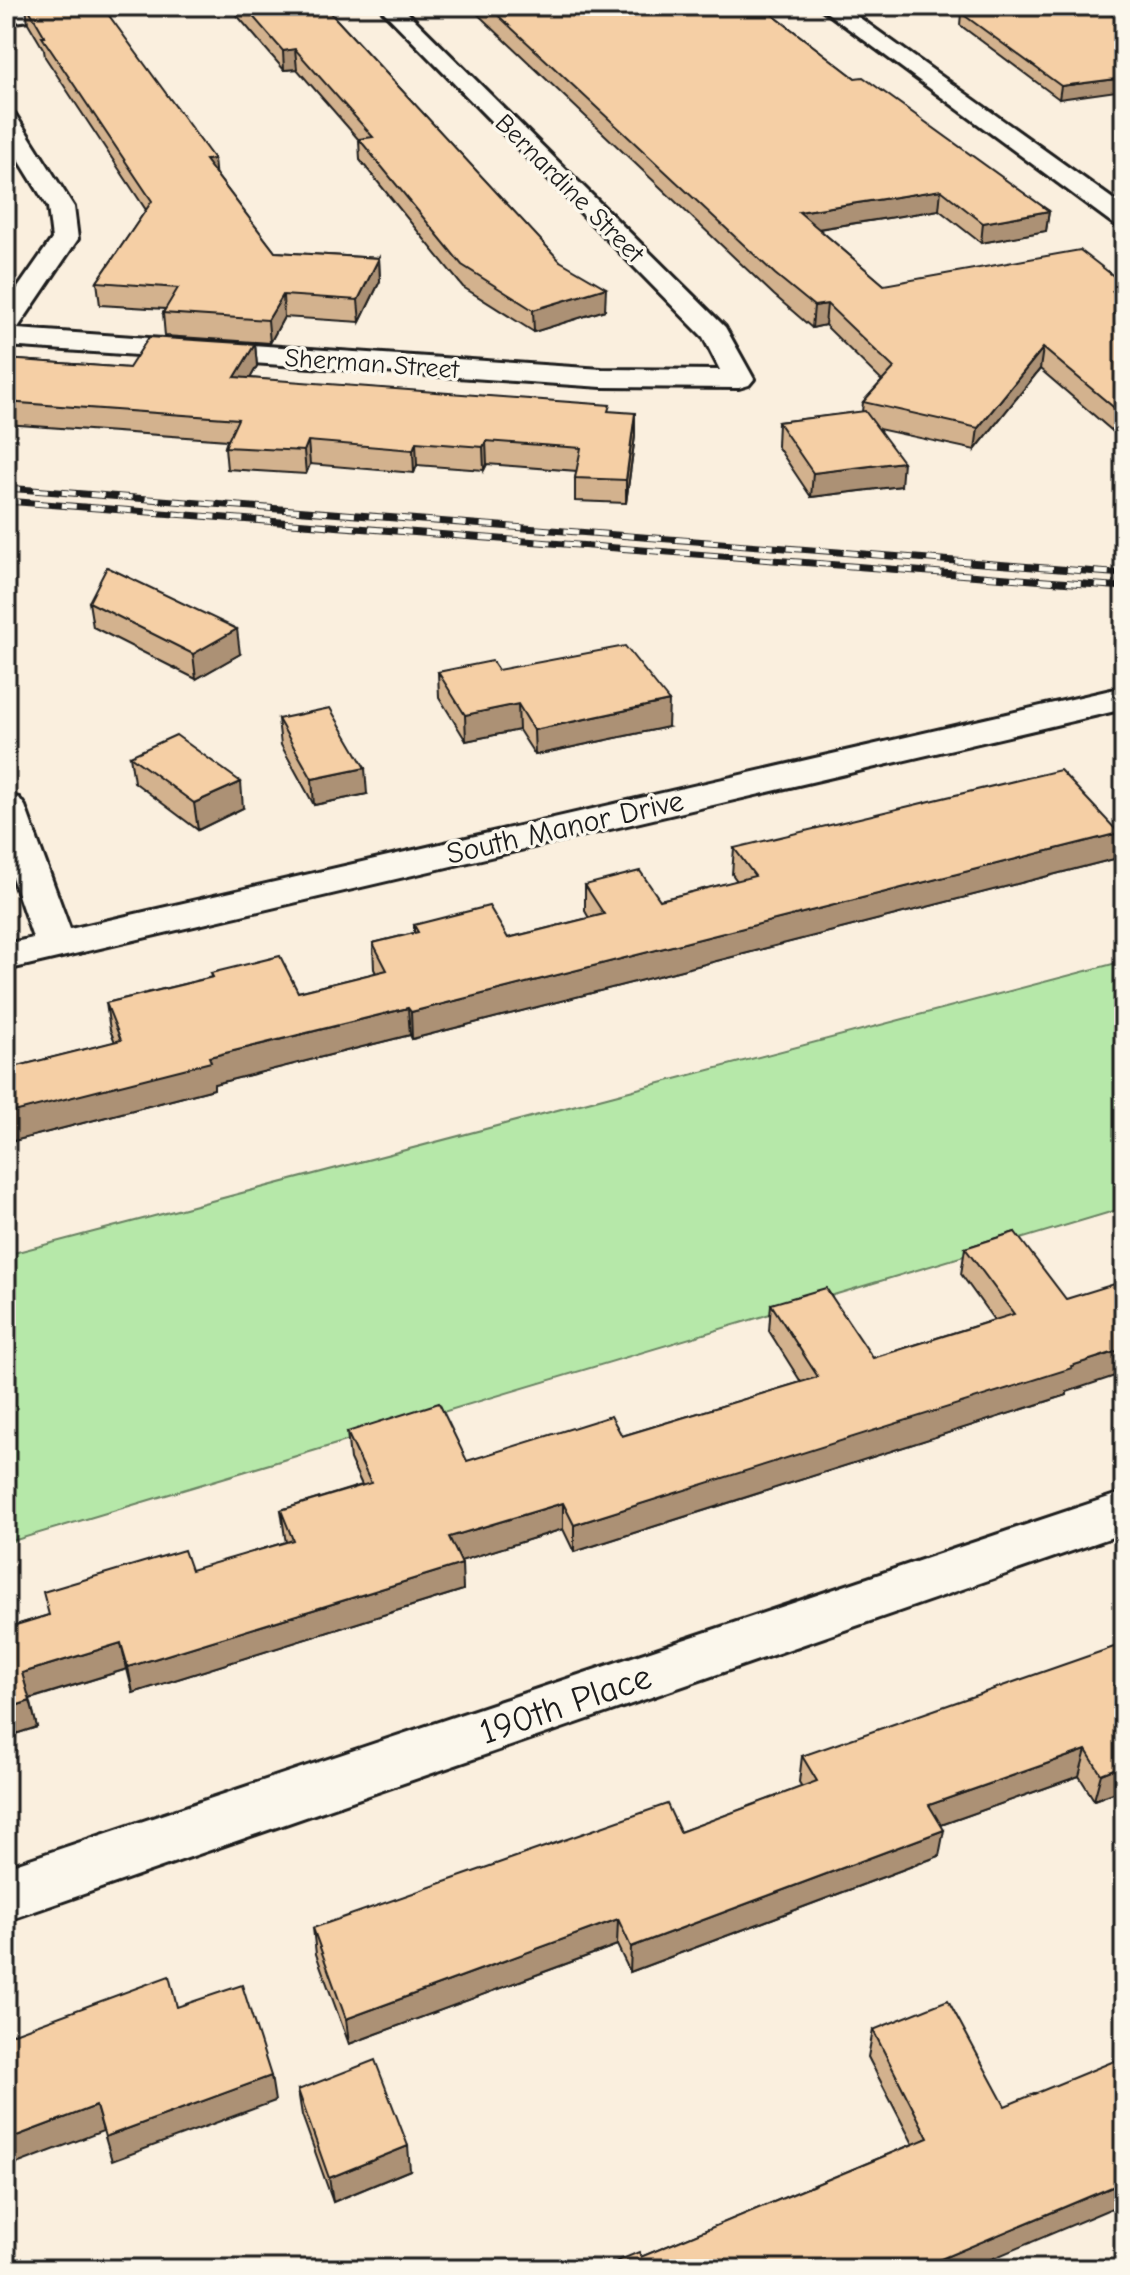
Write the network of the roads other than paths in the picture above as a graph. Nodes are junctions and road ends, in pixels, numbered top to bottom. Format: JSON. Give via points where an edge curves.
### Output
{"nodes":[{"id":1,"x":86,"y":6,"type":"edge"},
{"id":2,"x":389,"y":6,"type":"edge"},
{"id":3,"x":829,"y":6,"type":"edge"},
{"id":4,"x":6,"y":16,"type":"edge"},
{"id":5,"x":6,"y":119,"type":"edge"},
{"id":6,"x":1124,"y":219,"type":"edge"},
{"id":7,"x":6,"y":325,"type":"edge"},
{"id":8,"x":6,"y":337,"type":"edge"},
{"id":9,"x":739,"y":379,"type":"joint"},
{"id":10,"x":1124,"y":698,"type":"edge"},
{"id":11,"x":6,"y":806,"type":"edge"},
{"id":12,"x":56,"y":945,"type":"junction"},
{"id":13,"x":6,"y":957,"type":"edge"},
{"id":14,"x":1124,"y":1512,"type":"edge"},
{"id":15,"x":6,"y":1894,"type":"edge"}],
"edges":[{"from":1,"to":4,"type":"street"},
{"from":2,"to":9,"type":"street","name":"Bernardine Street","via":[[715,333]]},
{"from":3,"to":6,"type":"street"},
{"from":5,"to":7,"type":"street","via":[[61,207],[65,239]]},
{"from":8,"to":9,"type":"street","name":"Sherman Street","via":[[602,378]]},
{"from":10,"to":12,"type":"street","name":"South Manor Drive"},
{"from":11,"to":12,"type":"street"},
{"from":12,"to":13,"type":"street","name":"South Manor Drive"},
{"from":14,"to":15,"type":"street","name":"190th Place"}]}
